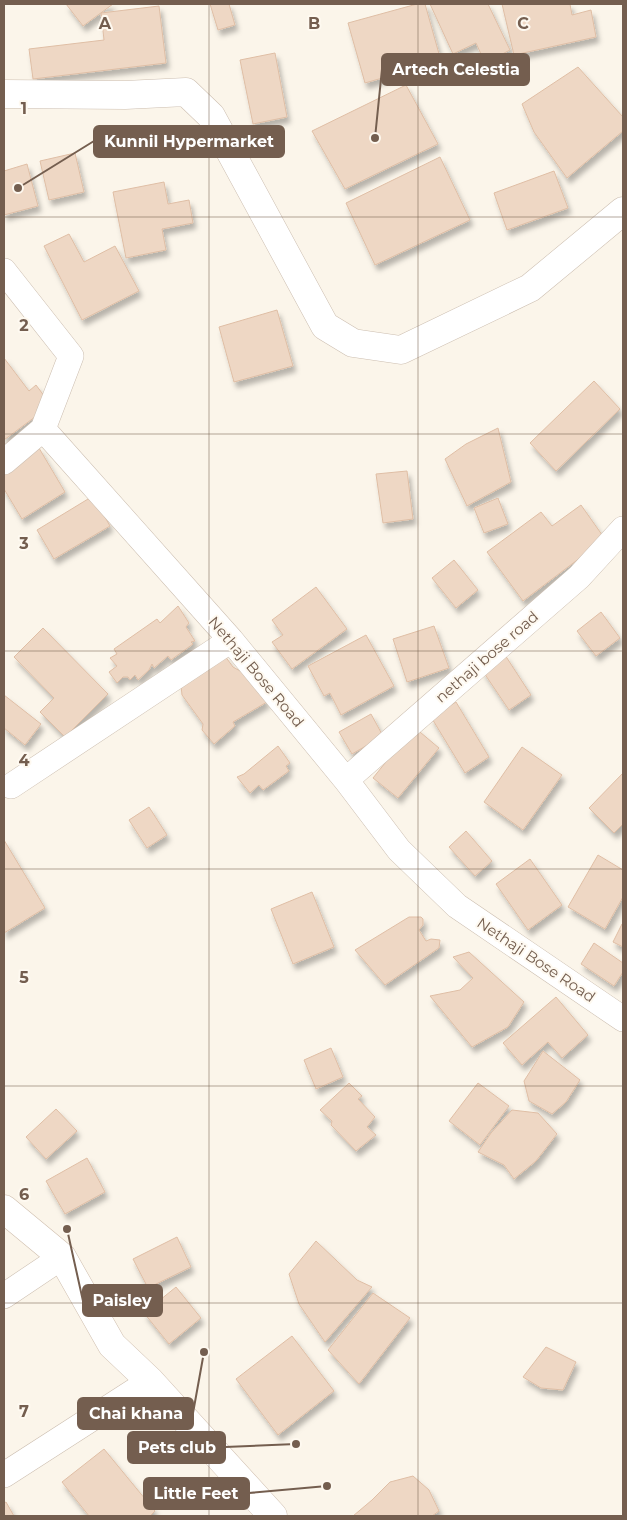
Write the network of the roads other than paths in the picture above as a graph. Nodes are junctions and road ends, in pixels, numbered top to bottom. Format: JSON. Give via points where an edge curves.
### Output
{"nodes":[{"id":1,"x":4,"y":94,"type":"edge"},
{"id":2,"x":623,"y":211,"type":"edge"},
{"id":3,"x":4,"y":271,"type":"edge"},
{"id":4,"x":43,"y":429,"type":"junction"},
{"id":5,"x":4,"y":462,"type":"edge"},
{"id":6,"x":623,"y":529,"type":"edge"},
{"id":7,"x":231,"y":640,"type":"junction"},
{"id":8,"x":346,"y":780,"type":"junction"},
{"id":9,"x":10,"y":786,"type":"dead end"},
{"id":10,"x":622,"y":1017,"type":"edge"},
{"id":11,"x":4,"y":1209,"type":"edge"},
{"id":12,"x":62,"y":1257,"type":"junction"},
{"id":13,"x":4,"y":1296,"type":"edge"},
{"id":14,"x":150,"y":1381,"type":"junction"},
{"id":15,"x":4,"y":1475,"type":"edge"},
{"id":16,"x":273,"y":1516,"type":"edge"}],
"edges":[{"from":1,"to":2,"type":"street","via":[[186,92],[211,116],[325,326],[353,343],[401,350],[522,292]]},
{"from":3,"to":4,"type":"street","via":[[71,356]]},
{"from":4,"to":5,"type":"street"},
{"from":4,"to":7,"type":"street","name":"Nethaji Bose Road"},
{"from":6,"to":8,"type":"street","name":"nethaji bose road","via":[[579,577]]},
{"from":7,"to":8,"type":"street","name":"Nethaji Bose Road"},
{"from":7,"to":9,"type":"street"},
{"from":8,"to":10,"type":"street","name":"Nethaji Bose Road","via":[[399,850],[458,906]]},
{"from":11,"to":12,"type":"street"},
{"from":12,"to":13,"type":"street"},
{"from":12,"to":14,"type":"street","via":[[112,1345]]},
{"from":14,"to":15,"type":"street"},
{"from":14,"to":16,"type":"street"}]}
